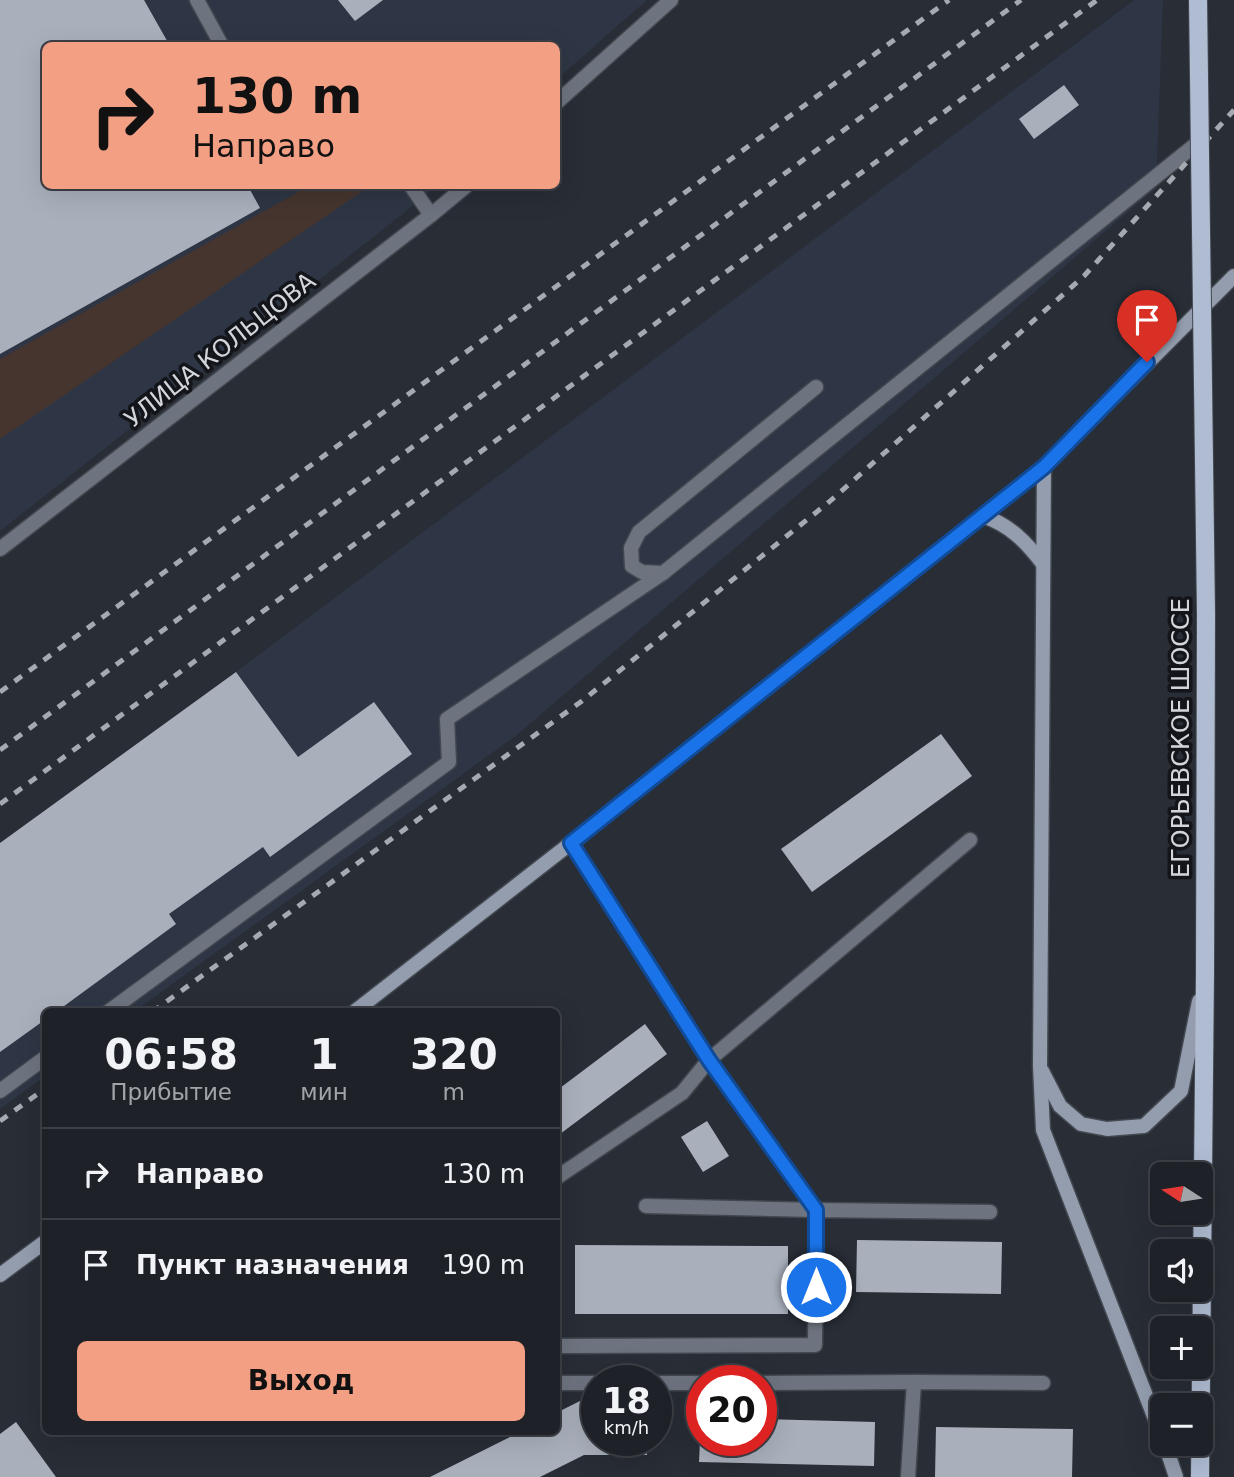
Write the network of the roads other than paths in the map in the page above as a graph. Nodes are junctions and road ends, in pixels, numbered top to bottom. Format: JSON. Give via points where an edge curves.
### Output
{"nodes":[{"id":1,"x":197,"y":0,"type":"edge"},
{"id":2,"x":671,"y":0,"type":"edge"},
{"id":3,"x":1198,"y":0,"type":"edge"},
{"id":4,"x":220,"y":42,"type":"edge"},
{"id":5,"x":560,"y":99,"type":"edge"},
{"id":6,"x":1200,"y":141,"type":"junction"},
{"id":7,"x":413,"y":189,"type":"edge"},
{"id":8,"x":462,"y":189,"type":"edge"},
{"id":9,"x":431,"y":215,"type":"junction"},
{"id":10,"x":1234,"y":276,"type":"edge"},
{"id":11,"x":816,"y":387,"type":"dead end"},
{"id":12,"x":1044,"y":467,"type":"junction"},
{"id":13,"x":983,"y":516,"type":"junction"},
{"id":14,"x":0,"y":550,"type":"edge"},
{"id":15,"x":1043,"y":564,"type":"junction"},
{"id":16,"x":663,"y":573,"type":"junction"},
{"id":17,"x":970,"y":840,"type":"dead end"},
{"id":18,"x":571,"y":843,"type":"junction"},
{"id":19,"x":1205,"y":972,"type":"junction"},
{"id":20,"x":113,"y":1008,"type":"edge"},
{"id":21,"x":359,"y":1008,"type":"edge"},
{"id":22,"x":42,"y":1060,"type":"edge"},
{"id":23,"x":709,"y":1060,"type":"junction"},
{"id":24,"x":1040,"y":1066,"type":"junction"},
{"id":25,"x":0,"y":1091,"type":"edge"},
{"id":26,"x":560,"y":1175,"type":"edge"},
{"id":27,"x":646,"y":1206,"type":"dead end"},
{"id":28,"x":816,"y":1210,"type":"junction"},
{"id":29,"x":990,"y":1212,"type":"dead end"},
{"id":30,"x":42,"y":1244,"type":"edge"},
{"id":31,"x":0,"y":1275,"type":"edge"},
{"id":32,"x":560,"y":1346,"type":"edge"},
{"id":33,"x":914,"y":1382,"type":"junction"},
{"id":34,"x":560,"y":1383,"type":"edge"},
{"id":35,"x":581,"y":1383,"type":"edge"},
{"id":36,"x":777,"y":1383,"type":"edge"},
{"id":37,"x":1043,"y":1383,"type":"dead end"},
{"id":38,"x":1150,"y":1406,"type":"edge"},
{"id":39,"x":1168,"y":1456,"type":"edge"},
{"id":40,"x":908,"y":1477,"type":"edge"},
{"id":41,"x":1176,"y":1477,"type":"edge"},
{"id":42,"x":1200,"y":1477,"type":"edge"}],
"edges":[{"from":1,"to":4,"type":"street"},
{"from":2,"to":5,"type":"street"},
{"from":3,"to":6,"type":"main road","name":"ЕГОРЬЕВСКОЕ ШОССЕ","bridge":true},
{"from":6,"to":16,"type":"street"},
{"from":6,"to":19,"type":"main road","name":"ЕГОРЬЕВСКОЕ ШОССЕ","bridge":true},
{"from":7,"to":9,"type":"street"},
{"from":8,"to":9,"type":"street","name":"УЛИЦА КОЛЬЦОВА"},
{"from":9,"to":14,"type":"street","name":"УЛИЦА КОЛЬЦОВА"},
{"from":10,"to":12,"type":"main road"},
{"from":11,"to":16,"type":"street","via":[[639,532],[631,548],[632,566],[642,572]]},
{"from":12,"to":13,"type":"main road"},
{"from":12,"to":15,"type":"main road"},
{"from":13,"to":15,"type":"main road","via":[[1015,532]]},
{"from":13,"to":18,"type":"main road"},
{"from":15,"to":24,"type":"main road"},
{"from":16,"to":20,"type":"street","via":[[447,719],[449,762]]},
{"from":17,"to":23,"type":"street"},
{"from":18,"to":21,"type":"main road"},
{"from":18,"to":23,"type":"street"},
{"from":19,"to":24,"type":"main road","via":[[1181,1091],[1144,1126],[1107,1129],[1081,1124],[1060,1106]]},
{"from":19,"to":42,"type":"main road","name":"ЕГОРЬЕВСКОЕ ШОССЕ"},
{"from":22,"to":25,"type":"street"},
{"from":23,"to":26,"type":"street","via":[[682,1094]]},
{"from":23,"to":28,"type":"street"},
{"from":24,"to":38,"type":"main road","via":[[1043,1130]]},
{"from":27,"to":28,"type":"street"},
{"from":28,"to":29,"type":"street"},
{"from":28,"to":32,"type":"street","via":[[815,1345]]},
{"from":30,"to":31,"type":"main road"},
{"from":33,"to":36,"type":"street"},
{"from":33,"to":37,"type":"street"},
{"from":33,"to":40,"type":"street"},
{"from":34,"to":35,"type":"street"},
{"from":39,"to":41,"type":"main road"}]}
